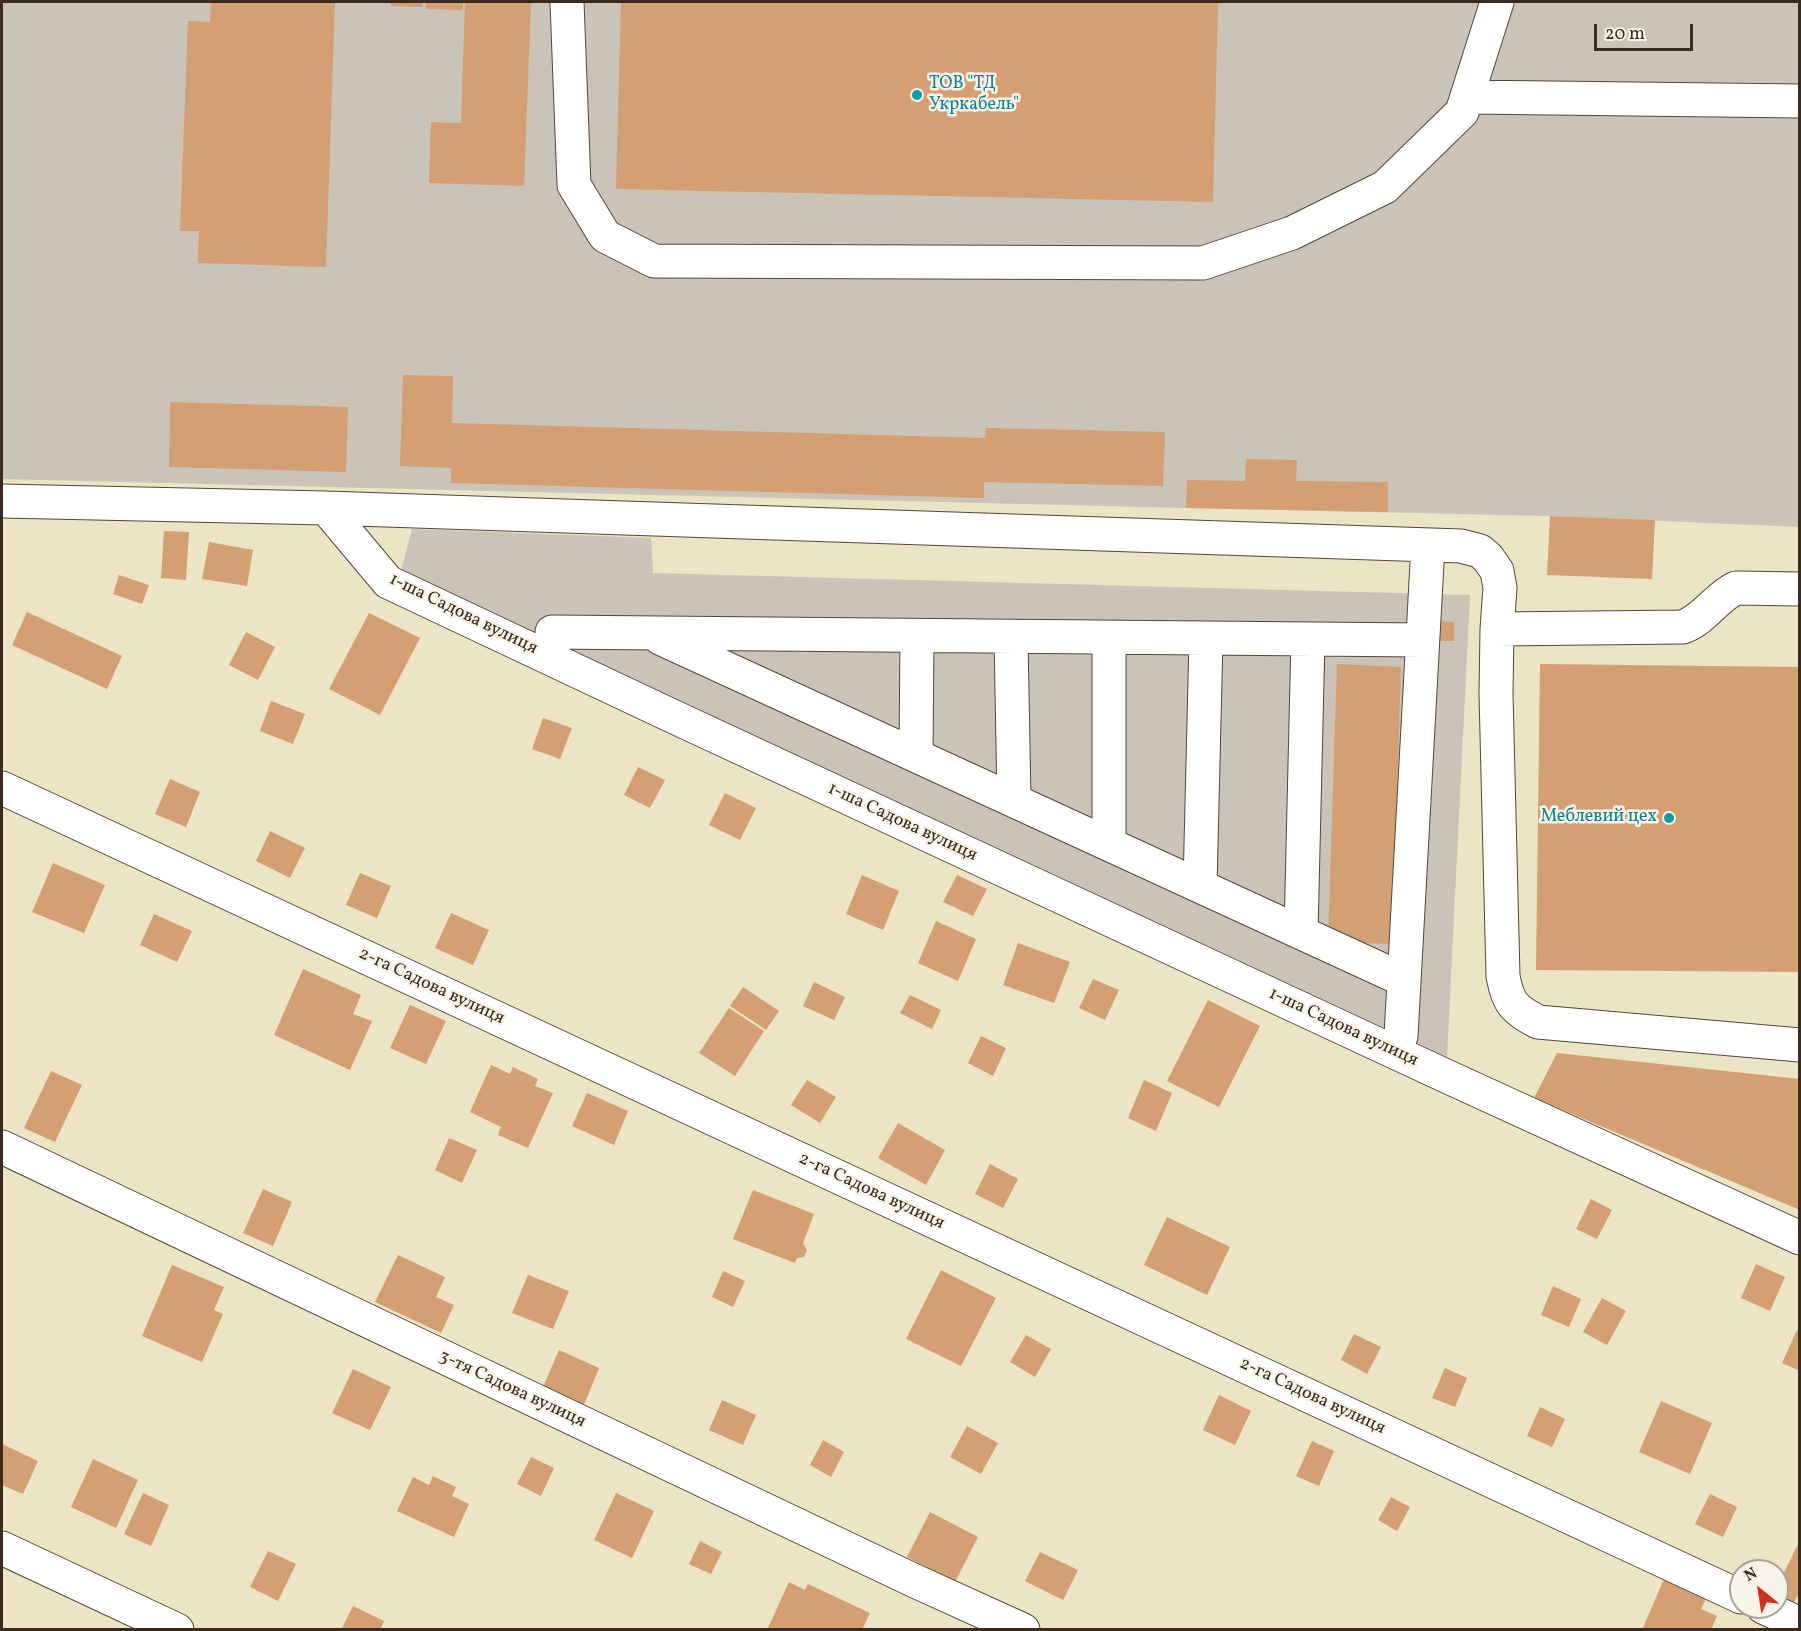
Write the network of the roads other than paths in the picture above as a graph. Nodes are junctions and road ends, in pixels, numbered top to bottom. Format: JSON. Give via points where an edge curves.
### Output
{"nodes":[{"id":1,"x":567,"y":2,"type":"edge"},
{"id":2,"x":1497,"y":2,"type":"edge"},
{"id":3,"x":1467,"y":97,"type":"junction"},
{"id":4,"x":1800,"y":101,"type":"edge"},
{"id":5,"x":2,"y":501,"type":"edge"},
{"id":6,"x":326,"y":508,"type":"junction"},
{"id":7,"x":1428,"y":545,"type":"junction"},
{"id":8,"x":1800,"y":589,"type":"edge"},
{"id":9,"x":1497,"y":629,"type":"junction"},
{"id":10,"x":552,"y":632,"type":"dead end"},
{"id":11,"x":650,"y":633,"type":"junction"},
{"id":12,"x":917,"y":636,"type":"junction"},
{"id":13,"x":1011,"y":637,"type":"junction"},
{"id":14,"x":1109,"y":638,"type":"junction"},
{"id":15,"x":1206,"y":639,"type":"junction"},
{"id":16,"x":1308,"y":639,"type":"junction"},
{"id":17,"x":1422,"y":640,"type":"junction"},
{"id":18,"x":916,"y":755,"type":"junction"},
{"id":19,"x":2,"y":788,"type":"edge"},
{"id":20,"x":1014,"y":800,"type":"junction"},
{"id":21,"x":1108,"y":844,"type":"junction"},
{"id":22,"x":1200,"y":886,"type":"junction"},
{"id":23,"x":1301,"y":932,"type":"junction"},
{"id":24,"x":1404,"y":980,"type":"junction"},
{"id":25,"x":1800,"y":1045,"type":"edge"},
{"id":26,"x":1395,"y":1052,"type":"junction"},
{"id":27,"x":2,"y":1147,"type":"edge"},
{"id":28,"x":1800,"y":1238,"type":"edge"},
{"id":29,"x":2,"y":1548,"type":"edge"},
{"id":30,"x":1729,"y":1591,"type":"edge"},
{"id":31,"x":177,"y":1629,"type":"edge"},
{"id":32,"x":1023,"y":1629,"type":"edge"}],
"edges":[{"from":1,"to":3,"type":"street","via":[[574,185],[605,236],[654,261],[1203,263],[1292,233],[1385,187],[1462,112]]},
{"from":2,"to":3,"type":"street"},
{"from":3,"to":4,"type":"street"},
{"from":5,"to":6,"type":"street"},
{"from":6,"to":7,"type":"street"},
{"from":6,"to":26,"type":"street","name":"1-ша Садова вулиця","via":[[388,582]]},
{"from":7,"to":9,"type":"street","via":[[1480,551],[1493,564],[1500,588]]},
{"from":7,"to":17,"type":"street"},
{"from":8,"to":9,"type":"street","via":[[1736,588],[1699,619],[1683,627]]},
{"from":9,"to":25,"type":"street","via":[[1503,976],[1506,994],[1518,1011],[1538,1022]]},
{"from":10,"to":11,"type":"street"},
{"from":11,"to":12,"type":"street"},
{"from":11,"to":18,"type":"street"},
{"from":12,"to":13,"type":"street"},
{"from":12,"to":18,"type":"street"},
{"from":13,"to":14,"type":"street"},
{"from":13,"to":20,"type":"street"},
{"from":14,"to":15,"type":"street"},
{"from":14,"to":21,"type":"street"},
{"from":15,"to":16,"type":"street"},
{"from":15,"to":22,"type":"street"},
{"from":16,"to":17,"type":"street"},
{"from":16,"to":23,"type":"street"},
{"from":17,"to":24,"type":"street"},
{"from":18,"to":20,"type":"street"},
{"from":19,"to":30,"type":"street","name":"2-га Садова вулиця"},
{"from":20,"to":21,"type":"street"},
{"from":21,"to":22,"type":"street"},
{"from":22,"to":23,"type":"street"},
{"from":23,"to":24,"type":"street"},
{"from":24,"to":26,"type":"street","via":[[1401,1036]]},
{"from":26,"to":28,"type":"street","name":"1-ша Садова вулиця"},
{"from":27,"to":32,"type":"street","name":"3-тя Садова вулиця"},
{"from":29,"to":31,"type":"street"}]}
